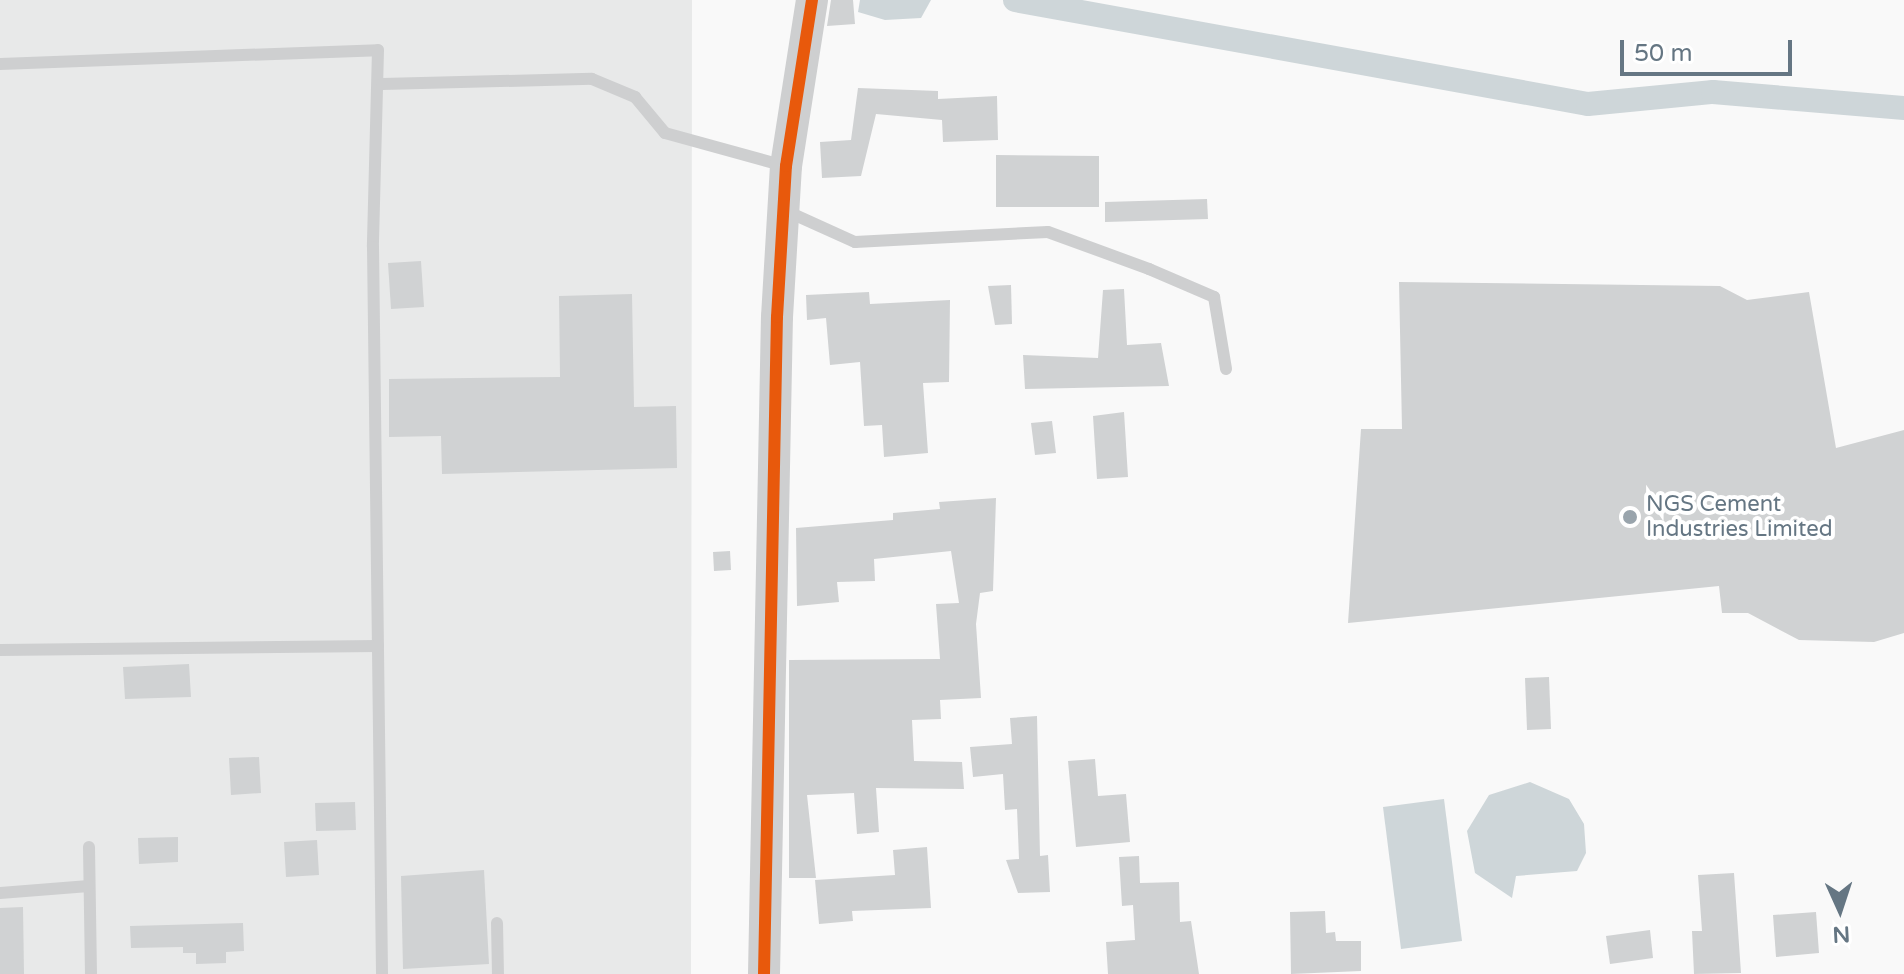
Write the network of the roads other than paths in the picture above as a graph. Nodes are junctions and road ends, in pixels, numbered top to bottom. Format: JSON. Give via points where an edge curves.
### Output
{"nodes":[{"id":1,"x":812,"y":0,"type":"edge"},
{"id":2,"x":0,"y":64,"type":"edge"},
{"id":3,"x":382,"y":84,"type":"junction"},
{"id":4,"x":786,"y":166,"type":"junction"},
{"id":5,"x":784,"y":210,"type":"junction"},
{"id":6,"x":1226,"y":369,"type":"dead end"},
{"id":7,"x":378,"y":646,"type":"junction"},
{"id":8,"x":0,"y":650,"type":"edge"},
{"id":9,"x":89,"y":847,"type":"dead end"},
{"id":10,"x":89,"y":886,"type":"junction"},
{"id":11,"x":0,"y":893,"type":"edge"},
{"id":12,"x":497,"y":923,"type":"dead end"},
{"id":13,"x":91,"y":974,"type":"edge"},
{"id":14,"x":382,"y":974,"type":"edge"},
{"id":15,"x":498,"y":974,"type":"edge"},
{"id":16,"x":764,"y":974,"type":"edge"}],
"edges":[{"from":1,"to":4,"type":"street"},
{"from":2,"to":3,"type":"lane","via":[[378,50]]},
{"from":3,"to":4,"type":"lane","via":[[592,79],[635,97],[665,133]]},
{"from":3,"to":7,"type":"lane","via":[[373,247]]},
{"from":4,"to":5,"type":"street"},
{"from":5,"to":6,"type":"lane","via":[[855,242],[1048,232],[1214,297]]},
{"from":5,"to":16,"type":"street"},
{"from":7,"to":8,"type":"lane"},
{"from":7,"to":14,"type":"lane"},
{"from":9,"to":10,"type":"lane"},
{"from":10,"to":11,"type":"lane"},
{"from":10,"to":13,"type":"lane"},
{"from":12,"to":15,"type":"lane"}]}
